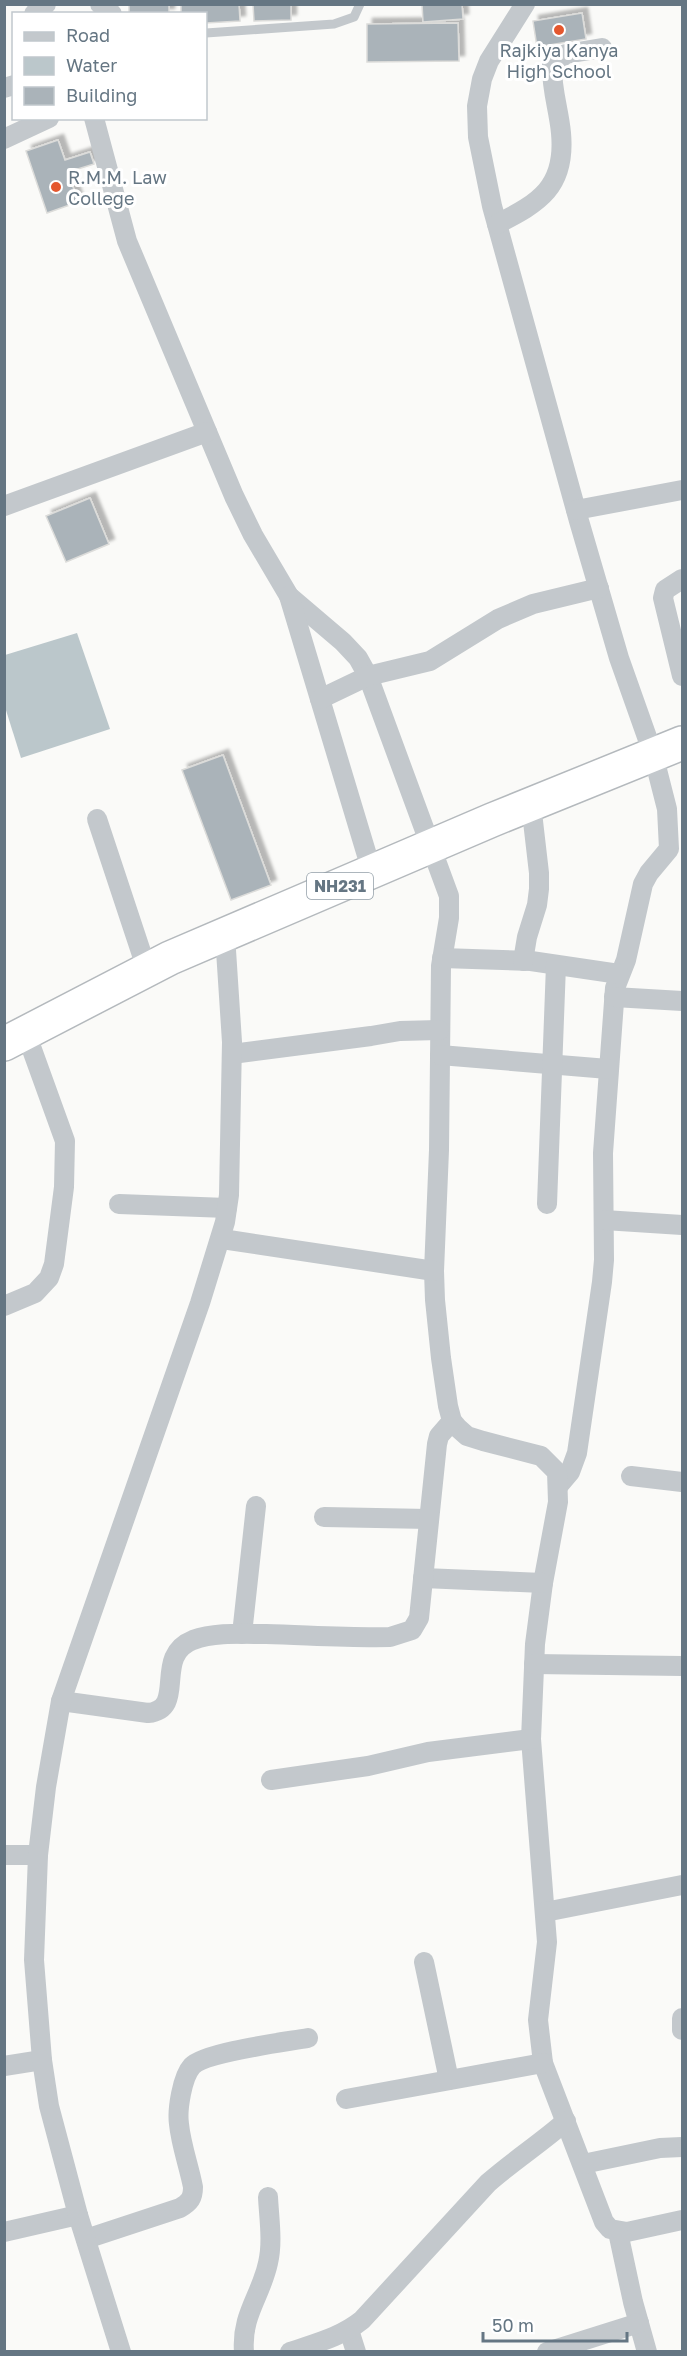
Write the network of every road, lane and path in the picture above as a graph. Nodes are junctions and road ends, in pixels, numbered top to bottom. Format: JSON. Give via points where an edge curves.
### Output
{"nodes":[{"id":1,"x":360,"y":4,"type":"edge"},
{"id":2,"x":525,"y":4,"type":"edge"},
{"id":3,"x":207,"y":33,"type":"edge"},
{"id":4,"x":602,"y":48,"type":"dead end"},
{"id":5,"x":45,"y":120,"type":"edge"},
{"id":6,"x":95,"y":120,"type":"edge"},
{"id":7,"x":4,"y":139,"type":"edge"},
{"id":8,"x":497,"y":224,"type":"junction"},
{"id":9,"x":207,"y":432,"type":"junction"},
{"id":10,"x":682,"y":490,"type":"edge"},
{"id":11,"x":4,"y":506,"type":"edge"},
{"id":12,"x":576,"y":510,"type":"junction"},
{"id":13,"x":682,"y":579,"type":"edge"},
{"id":14,"x":599,"y":588,"type":"junction"},
{"id":15,"x":289,"y":596,"type":"junction"},
{"id":16,"x":368,"y":676,"type":"junction"},
{"id":17,"x":682,"y":676,"type":"edge"},
{"id":18,"x":320,"y":699,"type":"junction"},
{"id":19,"x":668,"y":748,"type":"edge"},
{"id":20,"x":531,"y":804,"type":"junction"},
{"id":21,"x":97,"y":819,"type":"dead end"},
{"id":22,"x":431,"y":846,"type":"junction"},
{"id":23,"x":372,"y":872,"type":"junction"},
{"id":24,"x":225,"y":935,"type":"junction"},
{"id":25,"x":442,"y":958,"type":"junction"},
{"id":26,"x":524,"y":962,"type":"junction"},
{"id":27,"x":556,"y":964,"type":"junction"},
{"id":28,"x":147,"y":970,"type":"junction"},
{"id":29,"x":619,"y":974,"type":"junction"},
{"id":30,"x":614,"y":997,"type":"junction"},
{"id":31,"x":682,"y":1001,"type":"edge"},
{"id":32,"x":439,"y":1030,"type":"junction"},
{"id":33,"x":15,"y":1039,"type":"edge"},
{"id":34,"x":232,"y":1054,"type":"junction"},
{"id":35,"x":440,"y":1055,"type":"junction"},
{"id":36,"x":551,"y":1064,"type":"junction"},
{"id":37,"x":608,"y":1069,"type":"junction"},
{"id":38,"x":119,"y":1204,"type":"dead end"},
{"id":39,"x":548,"y":1204,"type":"dead end"},
{"id":40,"x":227,"y":1208,"type":"junction"},
{"id":41,"x":604,"y":1220,"type":"junction"},
{"id":42,"x":682,"y":1225,"type":"edge"},
{"id":43,"x":222,"y":1239,"type":"junction"},
{"id":44,"x":434,"y":1271,"type":"junction"},
{"id":45,"x":4,"y":1306,"type":"edge"},
{"id":46,"x":452,"y":1421,"type":"junction"},
{"id":47,"x":631,"y":1476,"type":"dead end"},
{"id":48,"x":682,"y":1482,"type":"edge"},
{"id":49,"x":559,"y":1485,"type":"junction"},
{"id":50,"x":256,"y":1506,"type":"dead end"},
{"id":51,"x":324,"y":1516,"type":"dead end"},
{"id":52,"x":429,"y":1519,"type":"junction"},
{"id":53,"x":423,"y":1578,"type":"junction"},
{"id":54,"x":543,"y":1583,"type":"junction"},
{"id":55,"x":242,"y":1634,"type":"junction"},
{"id":56,"x":534,"y":1664,"type":"junction"},
{"id":57,"x":682,"y":1666,"type":"edge"},
{"id":58,"x":61,"y":1701,"type":"junction"},
{"id":59,"x":531,"y":1739,"type":"junction"},
{"id":60,"x":271,"y":1780,"type":"dead end"},
{"id":61,"x":4,"y":1855,"type":"edge"},
{"id":62,"x":38,"y":1855,"type":"junction"},
{"id":63,"x":682,"y":1885,"type":"edge"},
{"id":64,"x":545,"y":1912,"type":"junction"},
{"id":65,"x":424,"y":1962,"type":"dead end"},
{"id":66,"x":682,"y":2018,"type":"edge"},
{"id":67,"x":682,"y":2030,"type":"edge"},
{"id":68,"x":308,"y":2038,"type":"dead end"},
{"id":69,"x":42,"y":2060,"type":"junction"},
{"id":70,"x":543,"y":2063,"type":"junction"},
{"id":71,"x":4,"y":2066,"type":"edge"},
{"id":72,"x":449,"y":2080,"type":"junction"},
{"id":73,"x":346,"y":2099,"type":"dead end"},
{"id":74,"x":566,"y":2121,"type":"junction"},
{"id":75,"x":682,"y":2147,"type":"edge"},
{"id":76,"x":583,"y":2164,"type":"junction"},
{"id":77,"x":268,"y":2197,"type":"dead end"},
{"id":78,"x":78,"y":2215,"type":"junction"},
{"id":79,"x":682,"y":2220,"type":"edge"},
{"id":80,"x":4,"y":2232,"type":"edge"},
{"id":81,"x":618,"y":2232,"type":"junction"},
{"id":82,"x":86,"y":2239,"type":"junction"},
{"id":83,"x":639,"y":2323,"type":"junction"},
{"id":84,"x":349,"y":2330,"type":"junction"},
{"id":85,"x":121,"y":2352,"type":"edge"},
{"id":86,"x":244,"y":2352,"type":"edge"},
{"id":87,"x":290,"y":2352,"type":"edge"},
{"id":88,"x":356,"y":2352,"type":"edge"},
{"id":89,"x":548,"y":2352,"type":"edge"},
{"id":90,"x":647,"y":2352,"type":"edge"}],
"edges":[{"from":1,"to":3,"type":"lane","via":[[354,17],[334,24]]},
{"from":2,"to":8,"type":"street","via":[[489,61],[477,106],[478,137]]},
{"from":4,"to":8,"type":"street","via":[[566,54],[552,64],[561,134],[558,172],[554,183],[527,209]]},
{"from":5,"to":7,"type":"street"},
{"from":6,"to":9,"type":"street","via":[[127,241]]},
{"from":8,"to":12,"type":"street"},
{"from":9,"to":11,"type":"street"},
{"from":9,"to":15,"type":"street","via":[[253,535]]},
{"from":10,"to":12,"type":"street"},
{"from":12,"to":14,"type":"street"},
{"from":13,"to":17,"type":"street","via":[[665,590],[663,598]]},
{"from":14,"to":16,"type":"street","via":[[533,604],[430,661]]},
{"from":14,"to":19,"type":"street","via":[[619,658]]},
{"from":15,"to":16,"type":"street","via":[[343,642]]},
{"from":15,"to":18,"type":"street"},
{"from":16,"to":18,"type":"street"},
{"from":16,"to":22,"type":"street"},
{"from":18,"to":23,"type":"street"},
{"from":19,"to":20,"type":"highway","number":"NH231"},
{"from":19,"to":29,"type":"street","via":[[669,849],[643,884],[626,960]]},
{"from":20,"to":22,"type":"highway","number":"NH231"},
{"from":20,"to":26,"type":"street","via":[[540,873]]},
{"from":21,"to":28,"type":"street"},
{"from":22,"to":23,"type":"highway","number":"NH231"},
{"from":22,"to":25,"type":"street","via":[[449,896]]},
{"from":23,"to":24,"type":"highway","number":"NH231"},
{"from":24,"to":28,"type":"highway","number":"NH231"},
{"from":24,"to":34,"type":"street"},
{"from":25,"to":26,"type":"street"},
{"from":25,"to":32,"type":"street"},
{"from":26,"to":27,"type":"street"},
{"from":27,"to":29,"type":"street"},
{"from":27,"to":36,"type":"street"},
{"from":28,"to":33,"type":"highway","number":"NH231"},
{"from":29,"to":30,"type":"street"},
{"from":30,"to":31,"type":"street"},
{"from":30,"to":37,"type":"street"},
{"from":32,"to":34,"type":"street","via":[[393,1031]]},
{"from":32,"to":35,"type":"street"},
{"from":33,"to":45,"type":"street","via":[[64,1141],[64,1188],[49,1278],[35,1293]]},
{"from":34,"to":40,"type":"street"},
{"from":35,"to":36,"type":"street"},
{"from":35,"to":44,"type":"street"},
{"from":36,"to":37,"type":"street"},
{"from":36,"to":39,"type":"street"},
{"from":37,"to":41,"type":"street"},
{"from":38,"to":40,"type":"street"},
{"from":40,"to":43,"type":"street"},
{"from":41,"to":42,"type":"street"},
{"from":41,"to":49,"type":"street","via":[[602,1282],[576,1453],[570,1472]]},
{"from":43,"to":44,"type":"street"},
{"from":43,"to":58,"type":"street"},
{"from":44,"to":46,"type":"street","via":[[441,1358]]},
{"from":46,"to":49,"type":"street","via":[[467,1436],[541,1456],[557,1472]]},
{"from":46,"to":52,"type":"street","via":[[439,1436]]},
{"from":47,"to":48,"type":"street"},
{"from":49,"to":54,"type":"street"},
{"from":50,"to":55,"type":"street"},
{"from":51,"to":52,"type":"street"},
{"from":52,"to":53,"type":"street"},
{"from":53,"to":54,"type":"street"},
{"from":53,"to":55,"type":"street","via":[[419,1618],[416,1626],[404,1634]]},
{"from":54,"to":56,"type":"street"},
{"from":55,"to":58,"type":"street","via":[[203,1637],[185,1644],[172,1663],[168,1700],[157,1712]]},
{"from":56,"to":57,"type":"street"},
{"from":56,"to":59,"type":"street"},
{"from":58,"to":62,"type":"street"},
{"from":59,"to":60,"type":"street","via":[[428,1752],[368,1766]]},
{"from":59,"to":64,"type":"street"},
{"from":61,"to":62,"type":"street"},
{"from":62,"to":69,"type":"street","via":[[34,1960]]},
{"from":63,"to":64,"type":"street"},
{"from":64,"to":70,"type":"street","via":[[547,1942],[538,2020]]},
{"from":65,"to":72,"type":"street"},
{"from":66,"to":67,"type":"street"},
{"from":68,"to":82,"type":"street","via":[[218,2055],[190,2067],[178,2112],[193,2187],[189,2203]]},
{"from":69,"to":71,"type":"street"},
{"from":69,"to":78,"type":"street","via":[[49,2106]]},
{"from":70,"to":72,"type":"street"},
{"from":70,"to":74,"type":"street"},
{"from":72,"to":73,"type":"street"},
{"from":74,"to":76,"type":"street"},
{"from":74,"to":84,"type":"street","via":[[488,2183]]},
{"from":75,"to":76,"type":"street"},
{"from":76,"to":81,"type":"street","via":[[604,2222]]},
{"from":77,"to":86,"type":"street","via":[[269,2257],[244,2326]]},
{"from":78,"to":80,"type":"street"},
{"from":78,"to":82,"type":"street"},
{"from":79,"to":81,"type":"street"},
{"from":81,"to":83,"type":"street"},
{"from":82,"to":85,"type":"street"},
{"from":83,"to":89,"type":"street"},
{"from":83,"to":90,"type":"street"},
{"from":84,"to":87,"type":"street"},
{"from":84,"to":88,"type":"street"}]}
